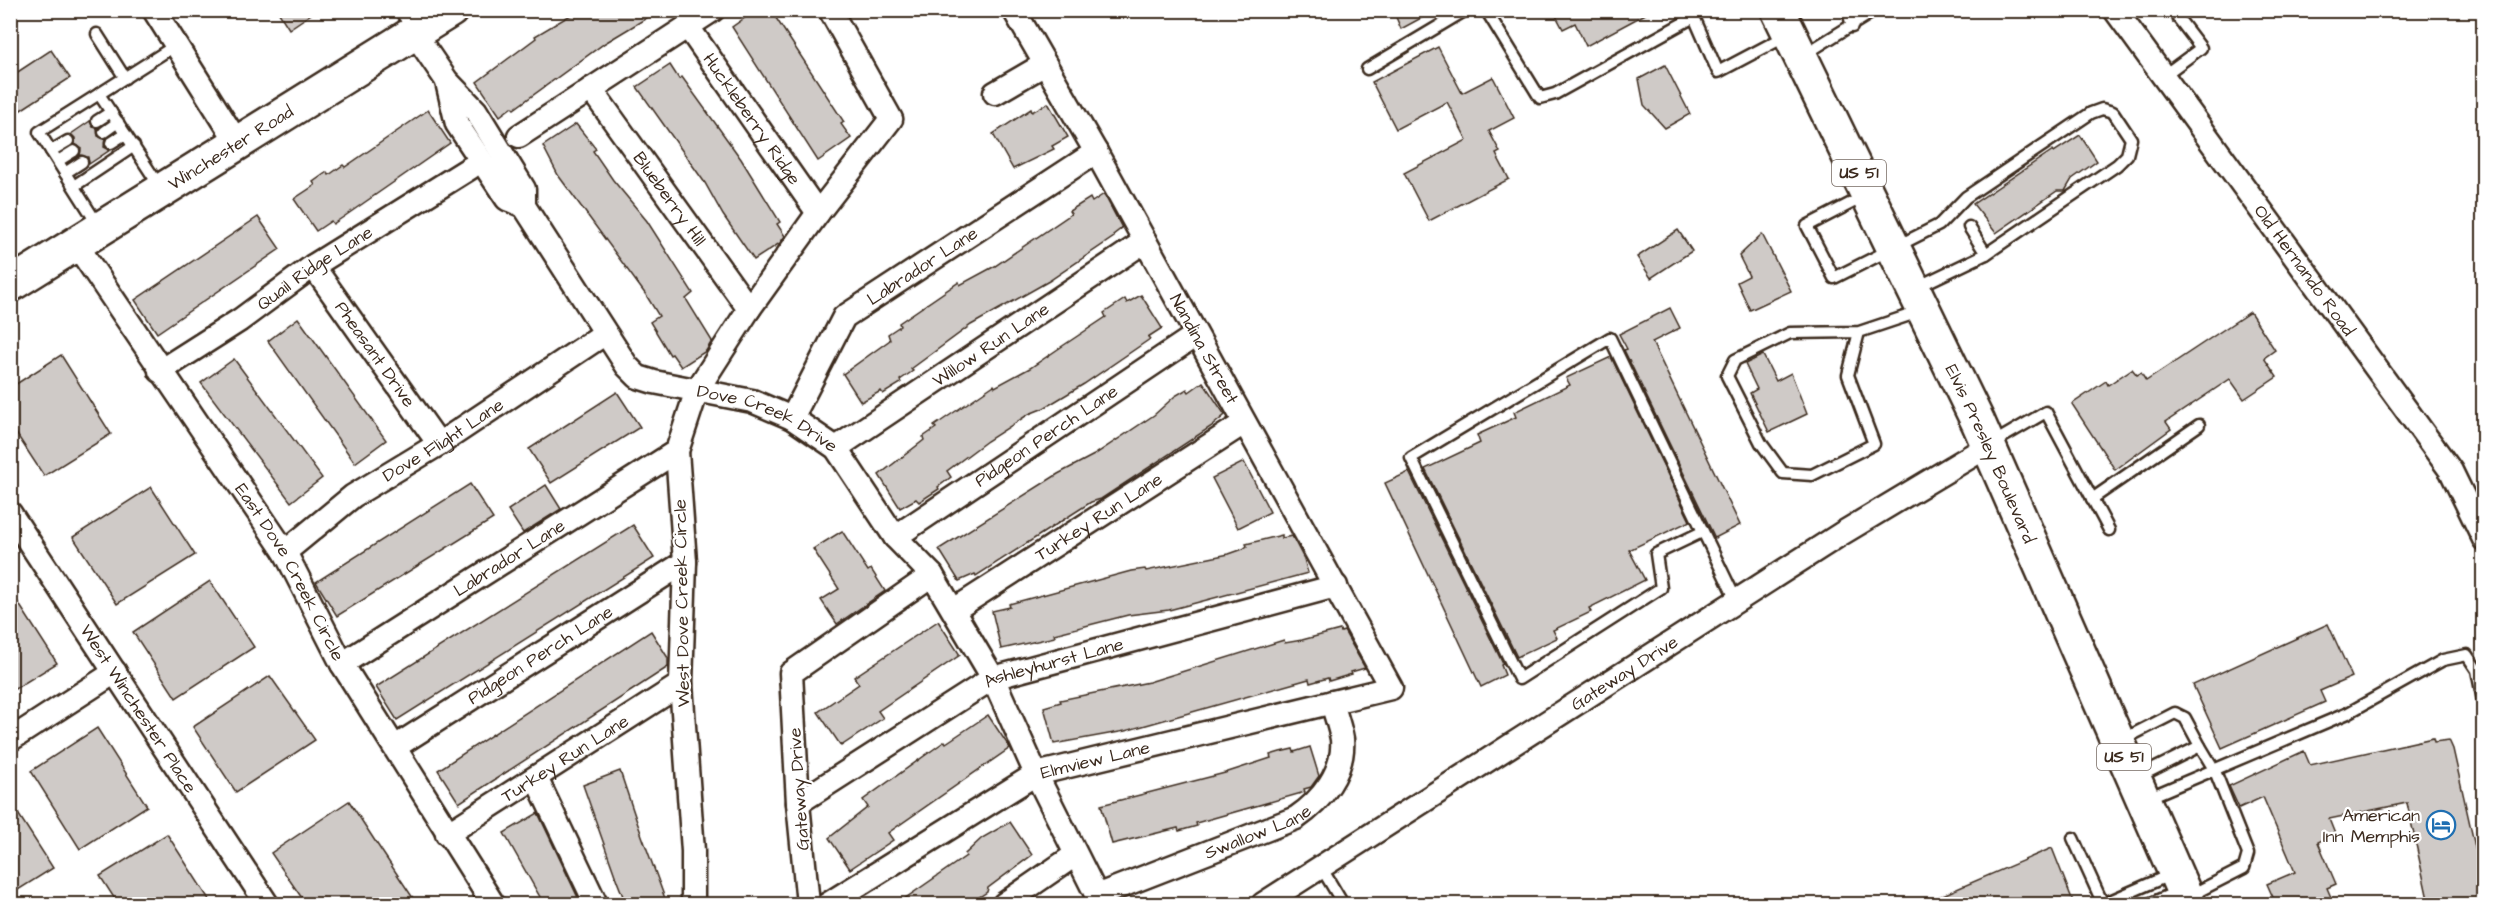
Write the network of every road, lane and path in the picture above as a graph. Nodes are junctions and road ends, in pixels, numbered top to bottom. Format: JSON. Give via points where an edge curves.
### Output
{"nodes":[{"id":1,"x":154,"y":10,"type":"edge"},
{"id":2,"x":451,"y":10,"type":"edge"},
{"id":3,"x":713,"y":10,"type":"edge"},
{"id":4,"x":830,"y":10,"type":"edge"},
{"id":5,"x":1014,"y":10,"type":"edge"},
{"id":6,"x":1466,"y":10,"type":"edge"},
{"id":7,"x":1486,"y":10,"type":"edge"},
{"id":8,"x":1848,"y":10,"type":"edge"},
{"id":9,"x":1876,"y":10,"type":"edge"},
{"id":10,"x":2172,"y":10,"type":"edge"},
{"id":11,"x":2119,"y":12,"type":"edge"},
{"id":12,"x":408,"y":22,"type":"edge"},
{"id":13,"x":688,"y":27,"type":"junction"},
{"id":14,"x":1852,"y":27,"type":"junction"},
{"id":15,"x":1790,"y":33,"type":"edge"},
{"id":16,"x":97,"y":34,"type":"dead end"},
{"id":17,"x":176,"y":45,"type":"junction"},
{"id":18,"x":1045,"y":64,"type":"junction"},
{"id":19,"x":1367,"y":69,"type":"dead end"},
{"id":20,"x":2163,"y":76,"type":"junction"},
{"id":21,"x":125,"y":78,"type":"junction"},
{"id":22,"x":591,"y":89,"type":"junction"},
{"id":23,"x":995,"y":93,"type":"dead end"},
{"id":24,"x":99,"y":94,"type":"junction"},
{"id":25,"x":111,"y":112,"type":"junction"},
{"id":26,"x":97,"y":121,"type":"dead end"},
{"id":27,"x":118,"y":122,"type":"junction"},
{"id":28,"x":104,"y":132,"type":"dead end"},
{"id":29,"x":125,"y":134,"type":"junction"},
{"id":30,"x":519,"y":136,"type":"dead end"},
{"id":31,"x":68,"y":141,"type":"dead end"},
{"id":32,"x":237,"y":142,"type":"junction"},
{"id":33,"x":111,"y":143,"type":"dead end"},
{"id":34,"x":134,"y":146,"type":"junction"},
{"id":35,"x":51,"y":151,"type":"junction"},
{"id":36,"x":74,"y":151,"type":"dead end"},
{"id":37,"x":1096,"y":152,"type":"junction"},
{"id":38,"x":484,"y":159,"type":"junction"},
{"id":39,"x":58,"y":161,"type":"junction"},
{"id":40,"x":82,"y":162,"type":"dead end"},
{"id":41,"x":65,"y":172,"type":"junction"},
{"id":42,"x":74,"y":186,"type":"junction"},
{"id":43,"x":162,"y":190,"type":"junction"},
{"id":44,"x":1869,"y":194,"type":"junction"},
{"id":45,"x":818,"y":213,"type":"junction"},
{"id":46,"x":1969,"y":227,"type":"dead end"},
{"id":47,"x":88,"y":237,"type":"junction"},
{"id":48,"x":1145,"y":242,"type":"junction"},
{"id":49,"x":1895,"y":248,"type":"junction"},
{"id":50,"x":1986,"y":254,"type":"junction"},
{"id":51,"x":313,"y":266,"type":"junction"},
{"id":52,"x":10,"y":285,"type":"edge"},
{"id":53,"x":1920,"y":299,"type":"junction"},
{"id":54,"x":749,"y":309,"type":"junction"},
{"id":55,"x":1860,"y":332,"type":"junction"},
{"id":56,"x":604,"y":334,"type":"junction"},
{"id":57,"x":1196,"y":335,"type":"junction"},
{"id":58,"x":160,"y":371,"type":"junction"},
{"id":59,"x":697,"y":390,"type":"junction"},
{"id":60,"x":792,"y":418,"type":"junction"},
{"id":61,"x":1244,"y":423,"type":"junction"},
{"id":62,"x":2199,"y":425,"type":"dead end"},
{"id":63,"x":439,"y":444,"type":"junction"},
{"id":64,"x":1988,"y":446,"type":"junction"},
{"id":65,"x":836,"y":448,"type":"junction"},
{"id":66,"x":677,"y":451,"type":"junction"},
{"id":67,"x":2092,"y":499,"type":"junction"},
{"id":68,"x":14,"y":526,"type":"edge"},
{"id":69,"x":2109,"y":530,"type":"dead end"},
{"id":70,"x":1702,"y":532,"type":"junction"},
{"id":71,"x":895,"y":537,"type":"junction"},
{"id":72,"x":2484,"y":539,"type":"edge"},
{"id":73,"x":285,"y":552,"type":"junction"},
{"id":74,"x":685,"y":562,"type":"junction"},
{"id":75,"x":932,"y":575,"type":"junction"},
{"id":76,"x":1336,"y":586,"type":"junction"},
{"id":77,"x":1736,"y":600,"type":"junction"},
{"id":78,"x":954,"y":610,"type":"junction"},
{"id":79,"x":342,"y":664,"type":"junction"},
{"id":80,"x":116,"y":672,"type":"junction"},
{"id":81,"x":993,"y":678,"type":"junction"},
{"id":82,"x":681,"y":684,"type":"junction"},
{"id":83,"x":1391,"y":688,"type":"joint"},
{"id":84,"x":1332,"y":702,"type":"junction"},
{"id":85,"x":2484,"y":706,"type":"edge"},
{"id":86,"x":10,"y":740,"type":"edge"},
{"id":87,"x":2117,"y":742,"type":"junction"},
{"id":88,"x":2200,"y":746,"type":"junction"},
{"id":89,"x":395,"y":747,"type":"junction"},
{"id":90,"x":2215,"y":771,"type":"junction"},
{"id":91,"x":1036,"y":774,"type":"junction"},
{"id":92,"x":536,"y":778,"type":"junction"},
{"id":93,"x":2138,"y":790,"type":"junction"},
{"id":94,"x":798,"y":803,"type":"junction"},
{"id":95,"x":447,"y":834,"type":"junction"},
{"id":96,"x":2073,"y":838,"type":"dead end"},
{"id":97,"x":1075,"y":855,"type":"junction"},
{"id":98,"x":1321,"y":867,"type":"junction"},
{"id":99,"x":2183,"y":891,"type":"edge"},
{"id":100,"x":1098,"y":900,"type":"edge"},
{"id":101,"x":267,"y":904,"type":"edge"},
{"id":102,"x":493,"y":904,"type":"edge"},
{"id":103,"x":596,"y":904,"type":"edge"},
{"id":104,"x":693,"y":904,"type":"edge"},
{"id":105,"x":808,"y":904,"type":"edge"},
{"id":106,"x":828,"y":904,"type":"edge"},
{"id":107,"x":1004,"y":904,"type":"edge"},
{"id":108,"x":1263,"y":904,"type":"edge"},
{"id":109,"x":1343,"y":904,"type":"edge"},
{"id":110,"x":2103,"y":904,"type":"edge"},
{"id":111,"x":2149,"y":904,"type":"edge"}],
"edges":[{"from":1,"to":17,"type":"street"},
{"from":2,"to":12,"type":"main road","name":"Winchester Road"},
{"from":3,"to":13,"type":"street"},
{"from":4,"to":45,"type":"street","name":"Dove Creek Drive","via":[[891,119]]},
{"from":5,"to":18,"type":"street","name":"Nandina Street"},
{"from":6,"to":19,"type":"lane"},
{"from":7,"to":15,"type":"lane","via":[[1540,98],[1555,94],[1694,17],[1718,72]]},
{"from":8,"to":14,"type":"lane"},
{"from":9,"to":14,"type":"lane"},
{"from":10,"to":20,"type":"lane","via":[[2201,48]]},
{"from":11,"to":20,"type":"street","name":"Old Hernando Road"},
{"from":12,"to":32,"type":"main road","name":"Winchester Road"},
{"from":12,"to":38,"type":"street","via":[[447,81],[457,124]]},
{"from":13,"to":22,"type":"street"},
{"from":13,"to":45,"type":"street","name":"Huckleberry Ridge"},
{"from":14,"to":15,"type":"lane"},
{"from":15,"to":44,"type":"main road","name":"Elvis Presley Boulevard","number":"US 51"},
{"from":16,"to":21,"type":"lane"},
{"from":17,"to":21,"type":"lane"},
{"from":17,"to":32,"type":"street"},
{"from":18,"to":23,"type":"street"},
{"from":18,"to":37,"type":"street","name":"Nandina Street"},
{"from":20,"to":72,"type":"street","name":"Old Hernando Road","via":[[2451,471]]},
{"from":21,"to":24,"type":"lane"},
{"from":22,"to":30,"type":"street"},
{"from":22,"to":54,"type":"street","name":"Blueberry Hill"},
{"from":24,"to":25,"type":"lane"},
{"from":24,"to":35,"type":"lane","via":[[39,132]]},
{"from":25,"to":26,"type":"lane"},
{"from":25,"to":27,"type":"lane"},
{"from":27,"to":28,"type":"lane"},
{"from":27,"to":29,"type":"lane"},
{"from":29,"to":33,"type":"lane"},
{"from":29,"to":34,"type":"lane"},
{"from":31,"to":35,"type":"lane"},
{"from":32,"to":43,"type":"main road","name":"Winchester Road"},
{"from":34,"to":42,"type":"lane"},
{"from":34,"to":43,"type":"lane"},
{"from":35,"to":39,"type":"lane"},
{"from":36,"to":39,"type":"lane"},
{"from":37,"to":48,"type":"street","name":"Nandina Street"},
{"from":37,"to":60,"type":"street","name":"Labrador Lane","via":[[844,317]]},
{"from":38,"to":51,"type":"street","name":"Quail Ridge Lane"},
{"from":38,"to":56,"type":"street","via":[[507,199],[524,206]]},
{"from":39,"to":41,"type":"lane"},
{"from":40,"to":41,"type":"lane"},
{"from":41,"to":42,"type":"lane"},
{"from":42,"to":47,"type":"lane"},
{"from":43,"to":47,"type":"main road","name":"Winchester Road"},
{"from":44,"to":49,"type":"main road","name":"Elvis Presley Boulevard","number":"US 51"},
{"from":44,"to":49,"type":"lane","via":[[1807,226],[1834,278]]},
{"from":45,"to":54,"type":"street","name":"Dove Creek Drive"},
{"from":46,"to":50,"type":"lane"},
{"from":47,"to":52,"type":"main road","name":"Winchester Road"},
{"from":47,"to":58,"type":"street","name":"East Dove Creek Circle"},
{"from":48,"to":57,"type":"street","name":"Nandina Street"},
{"from":48,"to":65,"type":"street","name":"Willow Run Lane"},
{"from":49,"to":50,"type":"lane","via":[[1939,225],[1966,197],[2091,113],[2102,109],[2113,112],[2131,140],[2127,155]]},
{"from":49,"to":53,"type":"main road","name":"Elvis Presley Boulevard","number":"US 51"},
{"from":50,"to":53,"type":"lane"},
{"from":51,"to":58,"type":"street","name":"Quail Ridge Lane","via":[[240,320]]},
{"from":51,"to":63,"type":"street","name":"Pheasant Drive"},
{"from":53,"to":55,"type":"lane"},
{"from":53,"to":64,"type":"main road","name":"Elvis Presley Boulevard","number":"US 51"},
{"from":54,"to":59,"type":"street","name":"Dove Creek Drive"},
{"from":55,"to":55,"type":"lane","via":[[1848,375],[1874,444],[1812,474],[1783,473],[1761,443],[1727,376],[1735,360],[1790,333]]},
{"from":56,"to":59,"type":"street","via":[[638,377]]},
{"from":56,"to":63,"type":"street","name":"Dove Flight Lane"},
{"from":57,"to":61,"type":"street","name":"Nandina Street"},
{"from":57,"to":71,"type":"street","name":"Pidgeon Perch Lane"},
{"from":58,"to":73,"type":"street","name":"East Dove Creek Circle"},
{"from":59,"to":60,"type":"street","name":"Dove Creek Drive","via":[[752,401]]},
{"from":59,"to":66,"type":"street","name":"West Dove Creek Circle"},
{"from":60,"to":65,"type":"street","name":"Dove Creek Drive"},
{"from":61,"to":76,"type":"street","name":"Nandina Street"},
{"from":61,"to":78,"type":"street","name":"Turkey Run Lane"},
{"from":62,"to":67,"type":"lane"},
{"from":63,"to":73,"type":"street","name":"Dove Flight Lane","via":[[353,496]]},
{"from":64,"to":67,"type":"lane","via":[[2046,412]]},
{"from":64,"to":77,"type":"street","name":"Gateway Drive"},
{"from":64,"to":87,"type":"main road","name":"Elvis Presley Boulevard","number":"US 51"},
{"from":65,"to":71,"type":"street","name":"Dove Creek Drive"},
{"from":66,"to":74,"type":"street","name":"West Dove Creek Circle"},
{"from":66,"to":79,"type":"street","name":"Labrador Lane"},
{"from":67,"to":69,"type":"lane"},
{"from":68,"to":80,"type":"street","name":"West Winchester Place"},
{"from":70,"to":70,"type":"lane","via":[[1610,338],[1412,458],[1519,679],[1661,588],[1656,554]]},
{"from":70,"to":77,"type":"lane"},
{"from":71,"to":75,"type":"street","name":"Dove Creek Drive"},
{"from":73,"to":79,"type":"street","name":"East Dove Creek Circle"},
{"from":74,"to":82,"type":"street","name":"West Dove Creek Circle"},
{"from":74,"to":89,"type":"street","name":"Pidgeon Perch Lane"},
{"from":75,"to":78,"type":"street","name":"Dove Creek Drive"},
{"from":75,"to":94,"type":"street","name":"Gateway Drive","via":[[791,673]]},
{"from":76,"to":81,"type":"street","name":"Ashleyhurst Lane"},
{"from":76,"to":83,"type":"street","name":"Nandina Street"},
{"from":77,"to":98,"type":"street","name":"Gateway Drive"},
{"from":78,"to":81,"type":"street","name":"Dove Creek Drive"},
{"from":79,"to":89,"type":"street","name":"East Dove Creek Circle"},
{"from":80,"to":86,"type":"street"},
{"from":80,"to":101,"type":"street","name":"West Winchester Place"},
{"from":81,"to":91,"type":"street","name":"Dove Creek Drive"},
{"from":81,"to":94,"type":"street","name":"Ashleyhurst Lane"},
{"from":82,"to":92,"type":"street","name":"Turkey Run Lane"},
{"from":82,"to":104,"type":"street","name":"West Dove Creek Circle"},
{"from":83,"to":84,"type":"street","name":"Elmview Lane"},
{"from":84,"to":91,"type":"street","name":"Elmview Lane"},
{"from":84,"to":100,"type":"street","name":"Swallow Lane","via":[[1342,739],[1340,761],[1328,788],[1314,806],[1296,818]]},
{"from":85,"to":90,"type":"lane","via":[[2477,670],[2467,655],[2444,660],[2348,713]]},
{"from":87,"to":88,"type":"lane","via":[[2175,713],[2185,718]]},
{"from":87,"to":93,"type":"main road","name":"Elvis Presley Boulevard","number":"US 51"},
{"from":88,"to":90,"type":"lane"},
{"from":88,"to":93,"type":"lane"},
{"from":89,"to":95,"type":"street","name":"East Dove Creek Circle"},
{"from":90,"to":93,"type":"lane"},
{"from":90,"to":99,"type":"lane","via":[[2248,854],[2244,868]]},
{"from":91,"to":97,"type":"street","name":"Dove Creek Drive"},
{"from":91,"to":106,"type":"street","name":"Elmview Lane"},
{"from":92,"to":95,"type":"street","name":"Turkey Run Lane"},
{"from":92,"to":103,"type":"street"},
{"from":93,"to":99,"type":"main road","name":"Elvis Presley Boulevard","number":"US 51"},
{"from":94,"to":105,"type":"street","name":"Gateway Drive"},
{"from":95,"to":102,"type":"street","name":"East Dove Creek Circle"},
{"from":96,"to":110,"type":"lane"},
{"from":97,"to":100,"type":"street","name":"Dove Creek Drive"},
{"from":97,"to":107,"type":"street"},
{"from":98,"to":108,"type":"street","name":"Gateway Drive"},
{"from":98,"to":109,"type":"lane"},
{"from":99,"to":110,"type":"lane"},
{"from":99,"to":111,"type":"lane"}]}
